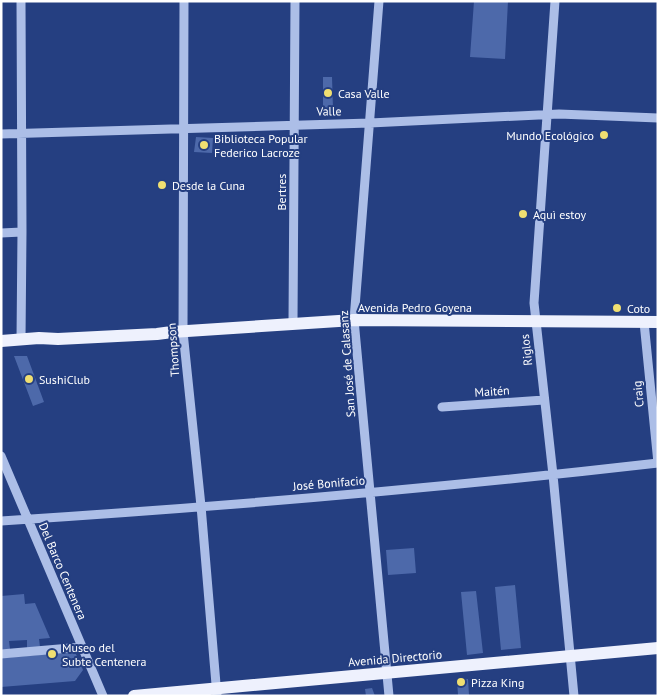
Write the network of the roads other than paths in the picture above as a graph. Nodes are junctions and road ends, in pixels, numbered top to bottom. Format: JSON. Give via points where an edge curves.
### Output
{"nodes":[{"id":1,"x":21,"y":1,"type":"edge"},
{"id":2,"x":184,"y":1,"type":"edge"},
{"id":3,"x":295,"y":1,"type":"edge"},
{"id":4,"x":380,"y":1,"type":"edge"},
{"id":5,"x":555,"y":1,"type":"edge"},
{"id":6,"x":546,"y":115,"type":"junction"},
{"id":7,"x":658,"y":118,"type":"edge"},
{"id":8,"x":370,"y":123,"type":"junction"},
{"id":9,"x":294,"y":124,"type":"junction"},
{"id":10,"x":183,"y":129,"type":"junction"},
{"id":11,"x":21,"y":133,"type":"junction"},
{"id":12,"x":1,"y":134,"type":"edge"},
{"id":13,"x":22,"y":232,"type":"junction"},
{"id":14,"x":1,"y":233,"type":"edge"},
{"id":15,"x":354,"y":320,"type":"junction"},
{"id":16,"x":536,"y":321,"type":"junction"},
{"id":17,"x":644,"y":322,"type":"junction"},
{"id":18,"x":658,"y":322,"type":"edge"},
{"id":19,"x":293,"y":323,"type":"junction"},
{"id":20,"x":178,"y":332,"type":"junction"},
{"id":21,"x":21,"y":339,"type":"junction"},
{"id":22,"x":1,"y":341,"type":"edge"},
{"id":23,"x":544,"y":400,"type":"junction"},
{"id":24,"x":442,"y":407,"type":"dead end"},
{"id":25,"x":1,"y":456,"type":"edge"},
{"id":26,"x":658,"y":463,"type":"edge"},
{"id":27,"x":553,"y":475,"type":"junction"},
{"id":28,"x":370,"y":492,"type":"junction"},
{"id":29,"x":201,"y":506,"type":"junction"},
{"id":30,"x":28,"y":519,"type":"junction"},
{"id":31,"x":1,"y":521,"type":"edge"},
{"id":32,"x":82,"y":647,"type":"junction"},
{"id":33,"x":658,"y":648,"type":"edge"},
{"id":34,"x":1,"y":654,"type":"edge"},
{"id":35,"x":570,"y":657,"type":"junction"},
{"id":36,"x":387,"y":673,"type":"junction"},
{"id":37,"x":216,"y":692,"type":"edge"},
{"id":38,"x":103,"y":696,"type":"edge"},
{"id":39,"x":134,"y":696,"type":"edge"},
{"id":40,"x":389,"y":696,"type":"edge"},
{"id":41,"x":574,"y":696,"type":"edge"}],
"edges":[{"from":1,"to":11,"type":"street"},
{"from":2,"to":10,"type":"street","name":"Thompson"},
{"from":3,"to":9,"type":"street","name":"Bertres"},
{"from":4,"to":8,"type":"street","name":"San José de Calasanz"},
{"from":5,"to":6,"type":"street","name":"Riglos"},
{"from":6,"to":7,"type":"street","name":"Valle"},
{"from":6,"to":8,"type":"street","name":"Valle"},
{"from":6,"to":16,"type":"street","name":"Riglos","via":[[534,303]]},
{"from":8,"to":9,"type":"street","name":"Valle"},
{"from":8,"to":15,"type":"street","name":"San José de Calasanz"},
{"from":9,"to":10,"type":"street","name":"Valle"},
{"from":9,"to":19,"type":"street","name":"Bertres"},
{"from":10,"to":11,"type":"street","name":"Valle"},
{"from":10,"to":20,"type":"street","name":"Thompson"},
{"from":11,"to":12,"type":"street","name":"Valle"},
{"from":11,"to":13,"type":"street"},
{"from":13,"to":14,"type":"street"},
{"from":13,"to":21,"type":"street"},
{"from":15,"to":16,"type":"main road","name":"Avenida Pedro Goyena"},
{"from":15,"to":19,"type":"main road","name":"Avenida Pedro Goyena"},
{"from":15,"to":28,"type":"street","name":"San José de Calasanz"},
{"from":16,"to":17,"type":"main road","name":"Avenida Pedro Goyena"},
{"from":16,"to":23,"type":"street","name":"Riglos"},
{"from":17,"to":18,"type":"main road","name":"Avenida Pedro Goyena"},
{"from":17,"to":26,"type":"street","name":"Craig"},
{"from":19,"to":20,"type":"main road","name":"Avenida Pedro Goyena"},
{"from":20,"to":21,"type":"main road","name":"Avenida Pedro Goyena","via":[[157,329],[58,333]]},
{"from":20,"to":29,"type":"street","name":"Thompson"},
{"from":21,"to":22,"type":"main road","name":"Avenida Pedro Goyena"},
{"from":23,"to":24,"type":"street","name":"Maitén"},
{"from":23,"to":27,"type":"street","name":"Riglos"},
{"from":25,"to":30,"type":"street","name":"Del Barco Centenera"},
{"from":26,"to":27,"type":"street","name":"José Bonifacio"},
{"from":27,"to":28,"type":"street","name":"José Bonifacio"},
{"from":27,"to":35,"type":"street","name":"Riglos"},
{"from":28,"to":29,"type":"street","name":"José Bonifacio"},
{"from":28,"to":36,"type":"street","name":"San José de Calasanz"},
{"from":29,"to":30,"type":"street","name":"José Bonifacio"},
{"from":29,"to":37,"type":"street","name":"Thompson"},
{"from":30,"to":31,"type":"street","name":"José Bonifacio"},
{"from":30,"to":32,"type":"street","name":"Del Barco Centenera"},
{"from":32,"to":34,"type":"street"},
{"from":32,"to":38,"type":"street","name":"Del Barco Centenera"},
{"from":33,"to":35,"type":"main road","name":"Avenida Directorio"},
{"from":35,"to":36,"type":"main road","name":"Avenida Directorio"},
{"from":35,"to":41,"type":"street","name":"Riglos"},
{"from":36,"to":37,"type":"main road","name":"Avenida Directorio"},
{"from":36,"to":40,"type":"street","name":"San José de Calasanz"},
{"from":37,"to":39,"type":"main road","name":"Avenida Directorio"}]}
